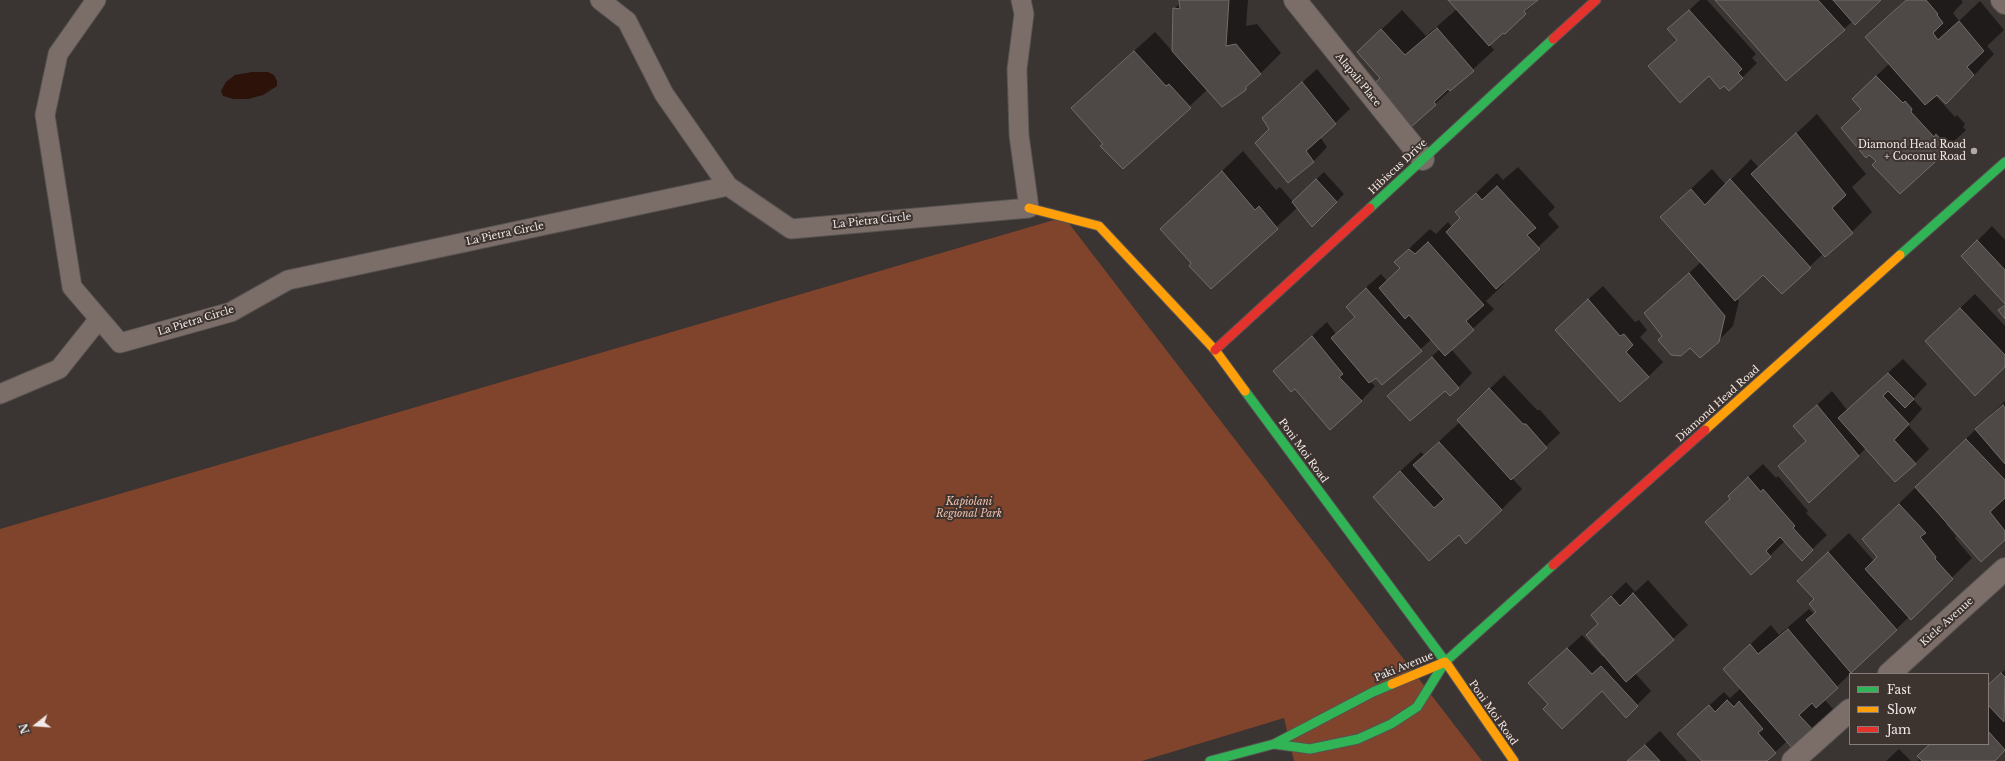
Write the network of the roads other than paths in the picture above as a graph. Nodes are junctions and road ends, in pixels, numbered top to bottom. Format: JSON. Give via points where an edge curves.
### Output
{"nodes":[{"id":1,"x":96,"y":0,"type":"edge"},
{"id":2,"x":600,"y":0,"type":"edge"},
{"id":3,"x":1021,"y":0,"type":"edge"},
{"id":4,"x":1294,"y":0,"type":"edge"},
{"id":5,"x":1596,"y":0,"type":"edge"},
{"id":6,"x":2002,"y":0,"type":"edge"},
{"id":7,"x":2005,"y":3,"type":"edge"},
{"id":8,"x":1423,"y":160,"type":"junction"},
{"id":9,"x":2005,"y":162,"type":"edge"},
{"id":10,"x":728,"y":186,"type":"junction"},
{"id":11,"x":1029,"y":208,"type":"junction"},
{"id":12,"x":99,"y":319,"type":"junction"},
{"id":13,"x":1215,"y":350,"type":"junction"},
{"id":14,"x":0,"y":394,"type":"edge"},
{"id":15,"x":2005,"y":569,"type":"edge"},
{"id":16,"x":1445,"y":662,"type":"junction"},
{"id":17,"x":1890,"y":673,"type":"edge"},
{"id":18,"x":1849,"y":711,"type":"edge"},
{"id":19,"x":1274,"y":744,"type":"junction"},
{"id":20,"x":1270,"y":755,"type":"dead end"},
{"id":21,"x":1210,"y":761,"type":"edge"},
{"id":22,"x":1514,"y":761,"type":"edge"},
{"id":23,"x":1793,"y":761,"type":"edge"}],
"edges":[{"from":1,"to":12,"type":"lane","name":"La Pietra Circle","via":[[58,54],[45,115],[72,287]]},
{"from":2,"to":10,"type":"lane","name":"La Pietra Circle","via":[[627,21],[664,94]]},
{"from":3,"to":11,"type":"lane","via":[[1024,14],[1017,69],[1019,135]]},
{"from":4,"to":8,"type":"street","name":"Alapali Place"},
{"from":5,"to":8,"type":"street","name":"Hibiscus Drive"},
{"from":6,"to":7,"type":"street"},
{"from":8,"to":13,"type":"street","name":"Hibiscus Drive"},
{"from":9,"to":16,"type":"street","name":"Diamond Head Road"},
{"from":10,"to":11,"type":"lane","name":"La Pietra Circle","via":[[790,229]]},
{"from":10,"to":12,"type":"lane","name":"La Pietra Circle","via":[[288,280],[231,312],[120,343]]},
{"from":11,"to":13,"type":"street","name":"Poni Moi Road","via":[[1099,226]]},
{"from":12,"to":14,"type":"lane","via":[[59,369]]},
{"from":13,"to":16,"type":"street","name":"Poni Moi Road"},
{"from":15,"to":17,"type":"street","name":"Kiele Avenue"},
{"from":16,"to":19,"type":"street","name":"Paki Avenue","via":[[1374,692]]},
{"from":16,"to":19,"type":"street","name":"Paki Avenue","via":[[1417,707],[1391,724],[1358,739],[1310,749]]},
{"from":16,"to":22,"type":"street","name":"Poni Moi Road"},
{"from":18,"to":23,"type":"street"},
{"from":19,"to":20,"type":"street"},
{"from":19,"to":21,"type":"street","name":"Paki Avenue"}]}
